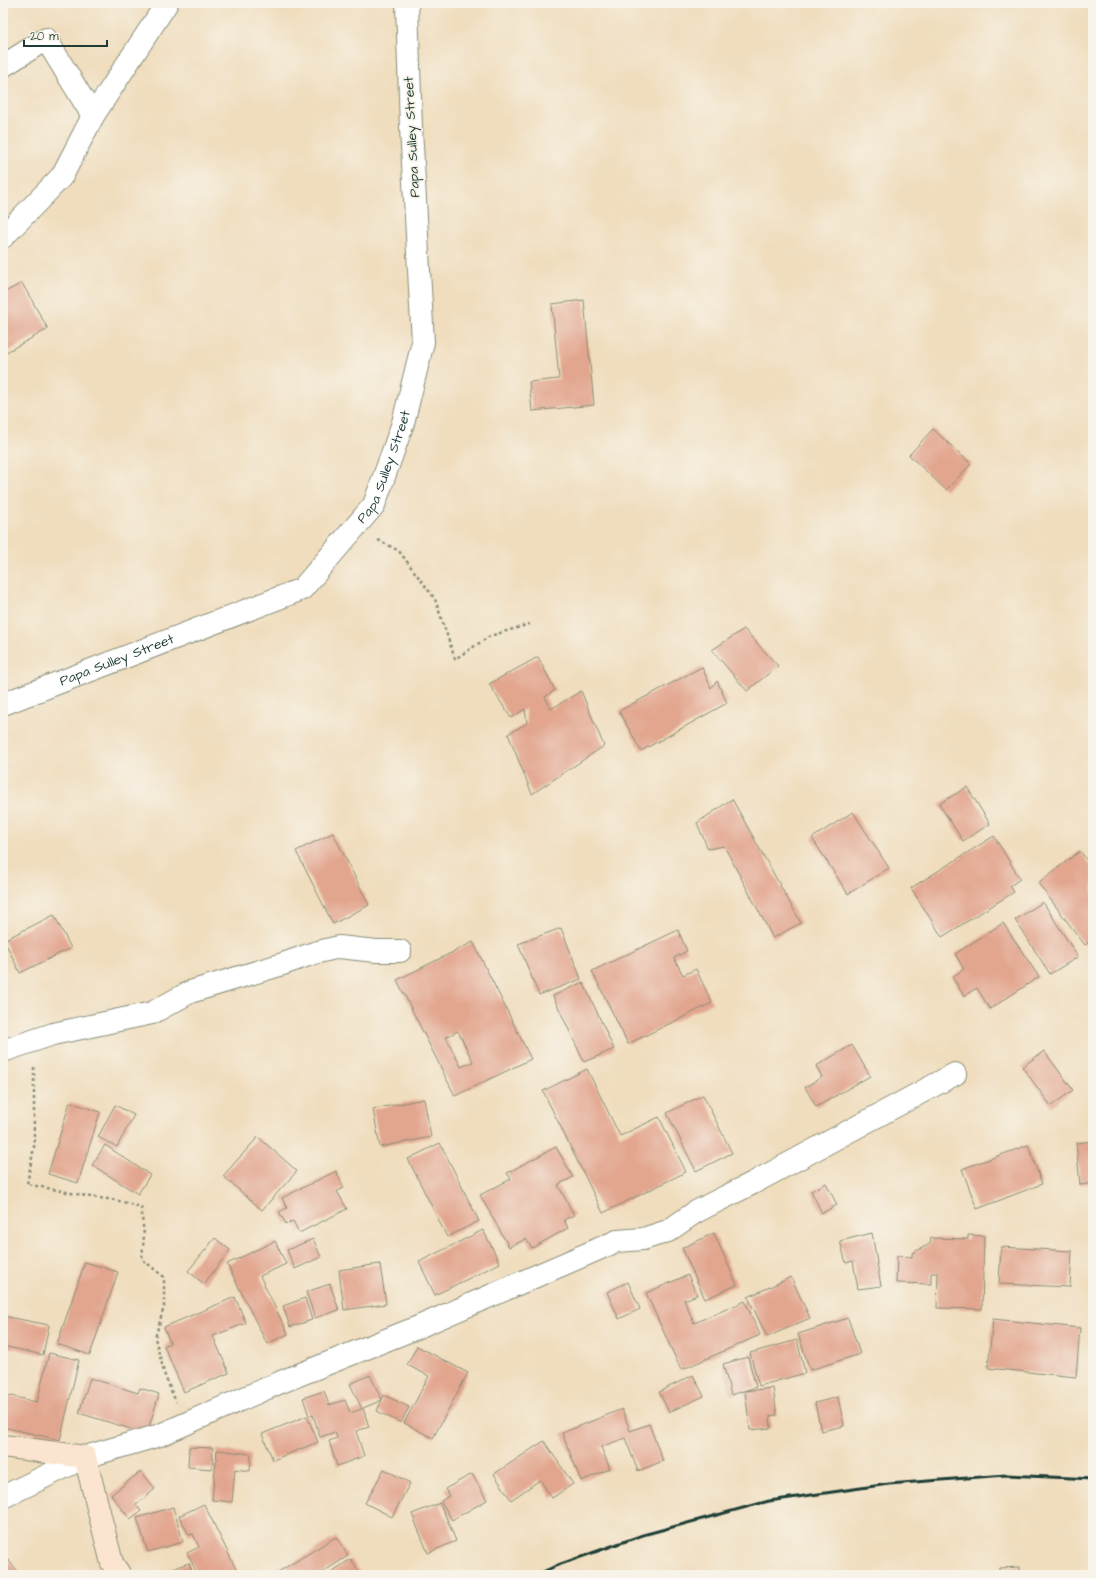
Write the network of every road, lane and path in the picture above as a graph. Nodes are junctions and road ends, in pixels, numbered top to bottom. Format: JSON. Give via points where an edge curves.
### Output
{"nodes":[{"id":1,"x":167,"y":3,"type":"edge"},
{"id":2,"x":407,"y":3,"type":"edge"},
{"id":3,"x":3,"y":66,"type":"edge"},
{"id":4,"x":93,"y":116,"type":"junction"},
{"id":5,"x":3,"y":237,"type":"edge"},
{"id":6,"x":354,"y":528,"type":"junction"},
{"id":7,"x":530,"y":624,"type":"dead end"},
{"id":8,"x":3,"y":704,"type":"edge"},
{"id":9,"x":400,"y":951,"type":"dead end"},
{"id":10,"x":33,"y":1040,"type":"junction"},
{"id":11,"x":3,"y":1051,"type":"edge"},
{"id":12,"x":956,"y":1074,"type":"dead end"},
{"id":13,"x":182,"y":1425,"type":"junction"},
{"id":14,"x":3,"y":1446,"type":"edge"},
{"id":15,"x":85,"y":1457,"type":"junction"},
{"id":16,"x":3,"y":1497,"type":"edge"},
{"id":17,"x":120,"y":1575,"type":"edge"}],
"edges":[{"from":1,"to":4,"type":"street"},
{"from":2,"to":6,"type":"street","name":"Papa Sulley Street","via":[[423,342],[403,423],[374,505]]},
{"from":3,"to":4,"type":"street","via":[[46,39]]},
{"from":4,"to":5,"type":"street","via":[[62,176]]},
{"from":6,"to":7,"type":"path","via":[[399,551],[435,599],[456,659],[490,636]]},
{"from":6,"to":8,"type":"street","name":"Papa Sulley Street","via":[[302,589]]},
{"from":9,"to":10,"type":"street","via":[[339,947],[314,953],[190,992],[152,1013]]},
{"from":10,"to":11,"type":"street"},
{"from":10,"to":13,"type":"path","via":[[34,1147],[27,1184],[141,1207],[144,1235],[142,1259],[164,1277],[164,1307],[155,1338]]},
{"from":12,"to":13,"type":"street","via":[[694,1213],[668,1231],[643,1239],[617,1240],[416,1328]]},
{"from":13,"to":15,"type":"street","via":[[160,1435]]},
{"from":14,"to":15,"type":"street"},
{"from":15,"to":16,"type":"street"},
{"from":15,"to":17,"type":"street","via":[[112,1563]]}]}
